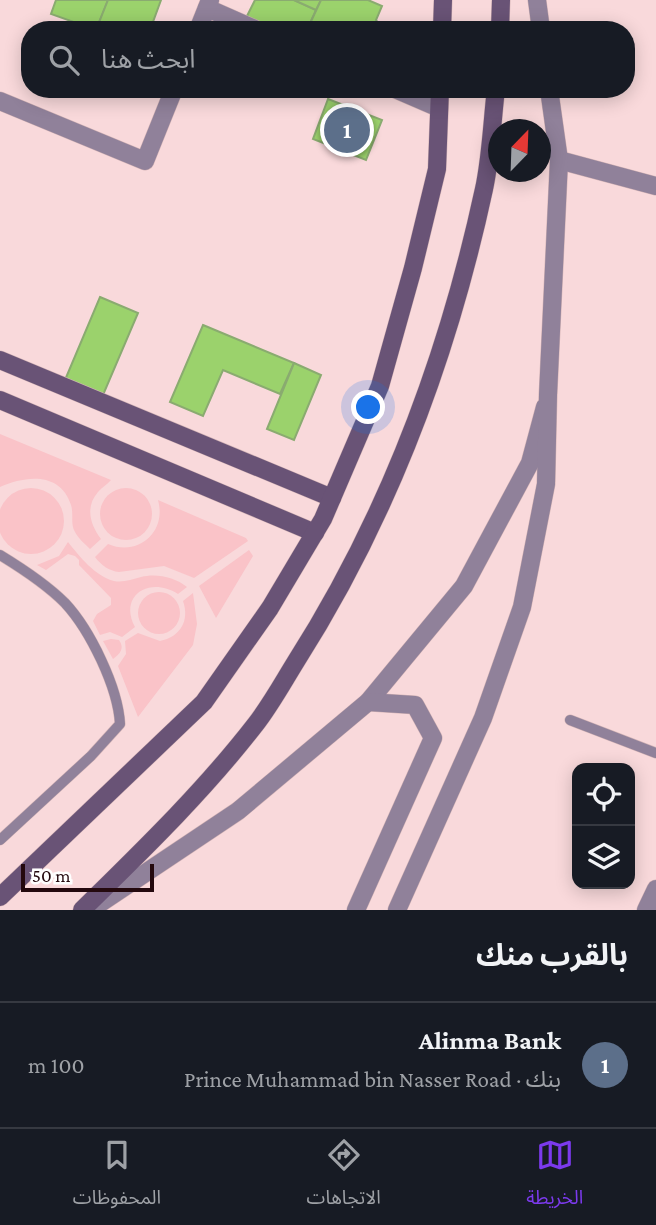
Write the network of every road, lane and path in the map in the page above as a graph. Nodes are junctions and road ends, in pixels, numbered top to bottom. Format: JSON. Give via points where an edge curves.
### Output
{"nodes":[{"id":1,"x":443,"y":0,"type":"edge"},
{"id":2,"x":501,"y":0,"type":"edge"},
{"id":3,"x":537,"y":0,"type":"edge"},
{"id":4,"x":209,"y":4,"type":"edge"},
{"id":5,"x":202,"y":21,"type":"edge"},
{"id":6,"x":240,"y":21,"type":"edge"},
{"id":7,"x":442,"y":21,"type":"edge"},
{"id":8,"x":500,"y":21,"type":"edge"},
{"id":9,"x":540,"y":21,"type":"edge"},
{"id":10,"x":170,"y":98,"type":"edge"},
{"id":11,"x":416,"y":98,"type":"edge"},
{"id":12,"x":440,"y":98,"type":"edge"},
{"id":13,"x":495,"y":98,"type":"edge"},
{"id":14,"x":550,"y":98,"type":"edge"},
{"id":15,"x":0,"y":101,"type":"edge"},
{"id":16,"x":439,"y":108,"type":"junction"},
{"id":17,"x":559,"y":160,"type":"junction"},
{"id":18,"x":656,"y":186,"type":"edge"},
{"id":19,"x":0,"y":360,"type":"edge"},
{"id":20,"x":548,"y":395,"type":"junction"},
{"id":21,"x":0,"y":400,"type":"edge"},
{"id":22,"x":332,"y":498,"type":"junction"},
{"id":23,"x":315,"y":533,"type":"junction"},
{"id":24,"x":0,"y":555,"type":"edge"},
{"id":25,"x":368,"y":702,"type":"junction"},
{"id":26,"x":570,"y":720,"type":"dead end"},
{"id":27,"x":656,"y":753,"type":"edge"},
{"id":28,"x":0,"y":840,"type":"edge"},
{"id":29,"x":656,"y":889,"type":"edge"},
{"id":30,"x":0,"y":897,"type":"edge"},
{"id":31,"x":82,"y":910,"type":"edge"},
{"id":32,"x":90,"y":910,"type":"edge"},
{"id":33,"x":356,"y":910,"type":"edge"},
{"id":34,"x":397,"y":910,"type":"edge"},
{"id":35,"x":646,"y":910,"type":"edge"}],
"edges":[{"from":1,"to":7,"type":"main road"},
{"from":2,"to":8,"type":"main road"},
{"from":3,"to":9,"type":"street"},
{"from":4,"to":5,"type":"street"},
{"from":4,"to":6,"type":"street"},
{"from":10,"to":15,"type":"street","via":[[145,161]]},
{"from":11,"to":16,"type":"street"},
{"from":12,"to":16,"type":"main road"},
{"from":13,"to":31,"type":"main road","via":[[485,186],[462,279],[421,410],[367,538],[318,627],[256,724],[167,827]]},
{"from":14,"to":17,"type":"street"},
{"from":16,"to":22,"type":"main road","via":[[437,169],[413,268],[380,386]]},
{"from":17,"to":18,"type":"street"},
{"from":17,"to":20,"type":"street"},
{"from":19,"to":22,"type":"main road"},
{"from":20,"to":25,"type":"street","via":[[530,463],[464,586]]},
{"from":20,"to":34,"type":"street","via":[[546,484],[522,607],[483,718]]},
{"from":21,"to":23,"type":"main road"},
{"from":22,"to":23,"type":"main road"},
{"from":23,"to":30,"type":"main road","via":[[270,608],[204,702]]},
{"from":24,"to":28,"type":"lane","via":[[44,583],[84,629],[113,690],[120,724]]},
{"from":25,"to":32,"type":"street","via":[[238,811]]},
{"from":25,"to":33,"type":"street","via":[[415,705],[433,738]]},
{"from":26,"to":27,"type":"lane"},
{"from":29,"to":35,"type":"street"}]}
